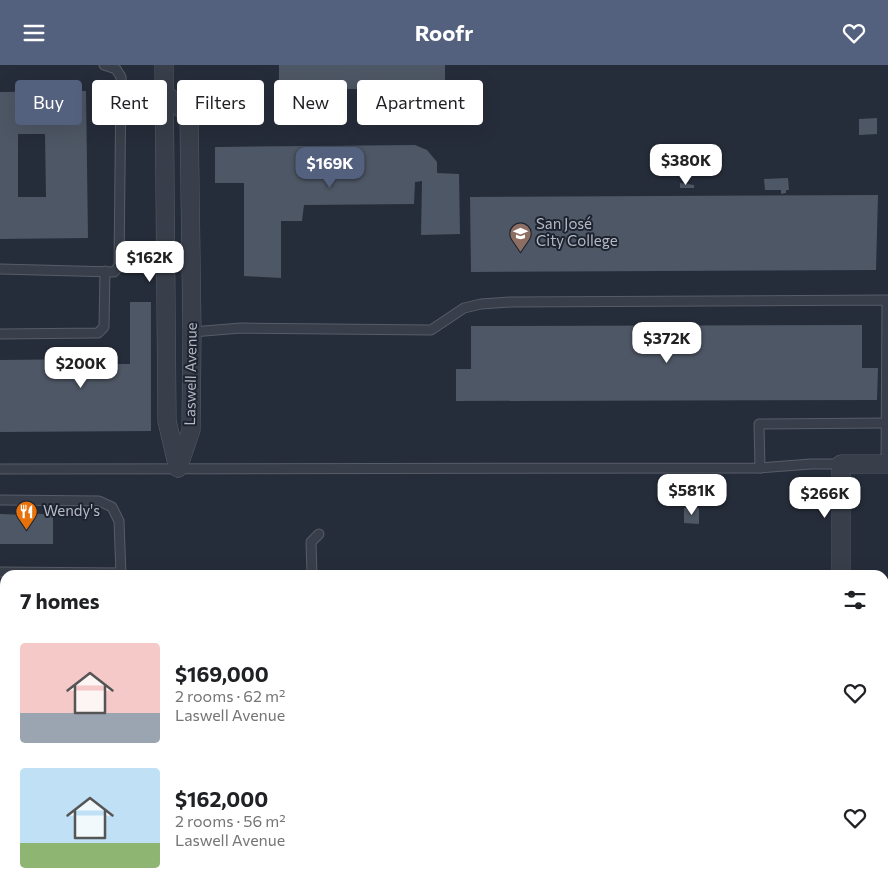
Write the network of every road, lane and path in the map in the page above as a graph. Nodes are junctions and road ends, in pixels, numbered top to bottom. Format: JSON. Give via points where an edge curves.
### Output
{"nodes":[{"id":1,"x":104,"y":65,"type":"edge"},
{"id":2,"x":164,"y":65,"type":"edge"},
{"id":3,"x":164,"y":80,"type":"edge"},
{"id":4,"x":167,"y":96,"type":"edge"},
{"id":5,"x":164,"y":125,"type":"edge"},
{"id":6,"x":0,"y":269,"type":"edge"},
{"id":7,"x":105,"y":271,"type":"junction"},
{"id":8,"x":192,"y":332,"type":"junction"},
{"id":9,"x":0,"y":334,"type":"edge"},
{"id":10,"x":886,"y":423,"type":"junction"},
{"id":11,"x":841,"y":464,"type":"junction"},
{"id":12,"x":887,"y":464,"type":"edge"},
{"id":13,"x":178,"y":468,"type":"junction"},
{"id":14,"x":0,"y":469,"type":"edge"},
{"id":15,"x":760,"y":469,"type":"junction"},
{"id":16,"x":0,"y":500,"type":"edge"},
{"id":17,"x":319,"y":534,"type":"dead end"},
{"id":18,"x":121,"y":570,"type":"edge"},
{"id":19,"x":312,"y":570,"type":"edge"},
{"id":20,"x":840,"y":570,"type":"edge"}],
"edges":[{"from":1,"to":7,"type":"lane","via":[[116,69],[121,77],[119,266],[114,272]]},
{"from":2,"to":3,"type":"street","name":"Laswell Avenue"},
{"from":4,"to":8,"type":"street","name":"Laswell Avenue","via":[[189,115]]},
{"from":5,"to":13,"type":"street","name":"Laswell Avenue","via":[[167,421]]},
{"from":6,"to":7,"type":"lane"},
{"from":7,"to":9,"type":"lane","via":[[106,315],[104,327],[98,333]]},
{"from":8,"to":10,"type":"lane","via":[[241,329],[431,330],[464,308],[510,302],[887,300]]},
{"from":8,"to":13,"type":"street","name":"Laswell Avenue","via":[[191,430]]},
{"from":10,"to":12,"type":"lane"},
{"from":10,"to":15,"type":"lane","via":[[759,424]]},
{"from":11,"to":12,"type":"street"},
{"from":11,"to":15,"type":"lane"},
{"from":11,"to":20,"type":"street"},
{"from":13,"to":14,"type":"lane"},
{"from":13,"to":15,"type":"lane"},
{"from":16,"to":18,"type":"lane","via":[[99,501],[112,507],[119,521]]},
{"from":17,"to":19,"type":"lane","via":[[311,542]]}]}
